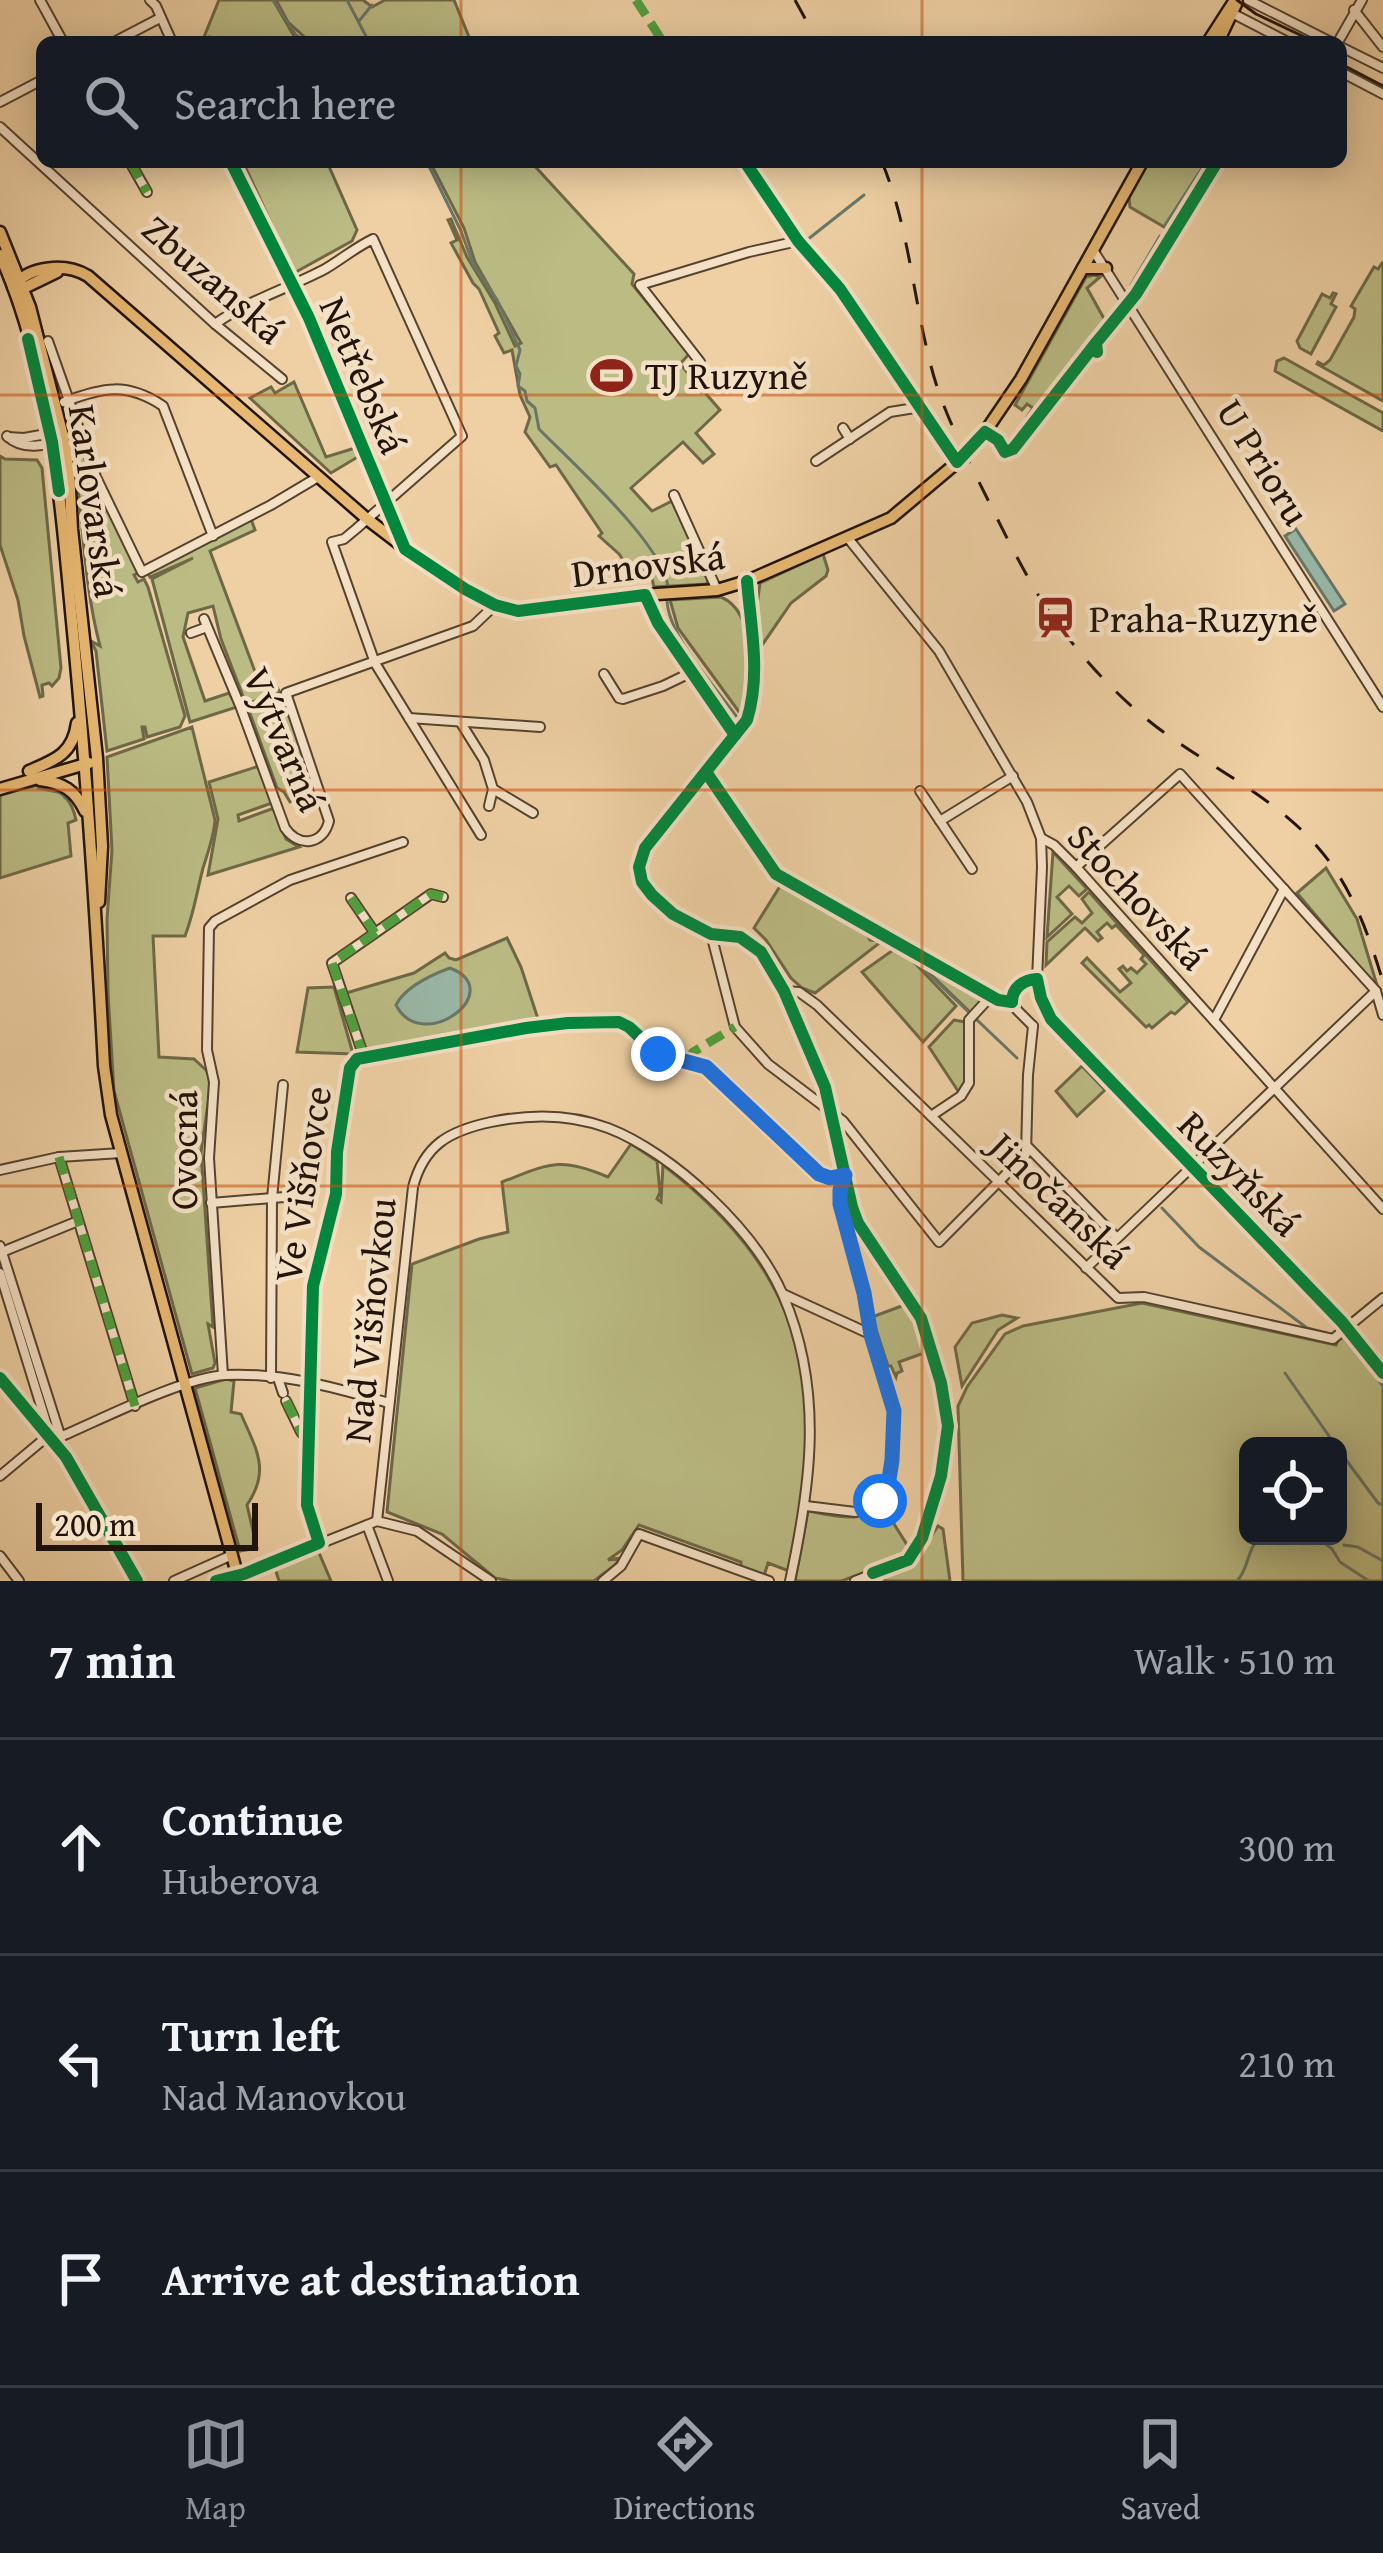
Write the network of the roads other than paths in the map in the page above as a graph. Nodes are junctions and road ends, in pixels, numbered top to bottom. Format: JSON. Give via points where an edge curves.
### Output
{"nodes":[{"id":1,"x":40,"y":0,"type":"edge"},
{"id":2,"x":1248,"y":0,"type":"edge"},
{"id":3,"x":1362,"y":0,"type":"edge"},
{"id":4,"x":153,"y":3,"type":"edge"},
{"id":5,"x":1233,"y":6,"type":"edge"},
{"id":6,"x":1354,"y":10,"type":"junction"},
{"id":7,"x":160,"y":18,"type":"junction"},
{"id":8,"x":60,"y":36,"type":"edge"},
{"id":9,"x":126,"y":36,"type":"edge"},
{"id":10,"x":169,"y":36,"type":"edge"},
{"id":11,"x":1212,"y":36,"type":"edge"},
{"id":12,"x":1220,"y":36,"type":"edge"},
{"id":13,"x":1279,"y":36,"type":"edge"},
{"id":14,"x":1321,"y":36,"type":"edge"},
{"id":15,"x":1341,"y":36,"type":"edge"},
{"id":16,"x":1383,"y":47,"type":"edge"},
{"id":17,"x":1347,"y":49,"type":"edge"},
{"id":18,"x":1383,"y":68,"type":"edge"},
{"id":19,"x":1347,"y":75,"type":"edge"},
{"id":20,"x":36,"y":83,"type":"edge"},
{"id":21,"x":1383,"y":94,"type":"edge"},
{"id":22,"x":0,"y":102,"type":"edge"},
{"id":23,"x":0,"y":127,"type":"edge"},
{"id":24,"x":36,"y":160,"type":"edge"},
{"id":25,"x":45,"y":168,"type":"edge"},
{"id":26,"x":133,"y":168,"type":"edge"},
{"id":27,"x":234,"y":168,"type":"edge"},
{"id":28,"x":1139,"y":168,"type":"edge"},
{"id":29,"x":146,"y":192,"type":"dead end"},
{"id":30,"x":0,"y":232,"type":"edge"},
{"id":31,"x":1093,"y":250,"type":"junction"},
{"id":32,"x":0,"y":254,"type":"edge"},
{"id":33,"x":1083,"y":268,"type":"junction"},
{"id":34,"x":1106,"y":268,"type":"junction"},
{"id":35,"x":19,"y":284,"type":"junction"},
{"id":36,"x":290,"y":284,"type":"junction"},
{"id":37,"x":214,"y":324,"type":"junction"},
{"id":38,"x":47,"y":340,"type":"dead end"},
{"id":39,"x":700,"y":362,"type":"dead end"},
{"id":40,"x":282,"y":379,"type":"dead end"},
{"id":41,"x":60,"y":403,"type":"junction"},
{"id":42,"x":921,"y":406,"type":"junction"},
{"id":43,"x":843,"y":428,"type":"dead end"},
{"id":44,"x":55,"y":437,"type":"junction"},
{"id":45,"x":850,"y":439,"type":"junction"},
{"id":46,"x":816,"y":461,"type":"dead end"},
{"id":47,"x":957,"y":463,"type":"junction"},
{"id":48,"x":318,"y":477,"type":"junction"},
{"id":49,"x":674,"y":495,"type":"dead end"},
{"id":50,"x":386,"y":503,"type":"junction"},
{"id":51,"x":367,"y":519,"type":"junction"},
{"id":52,"x":213,"y":536,"type":"junction"},
{"id":53,"x":847,"y":537,"type":"junction"},
{"id":54,"x":405,"y":549,"type":"junction"},
{"id":55,"x":747,"y":581,"type":"junction"},
{"id":56,"x":717,"y":590,"type":"junction"},
{"id":57,"x":651,"y":595,"type":"junction"},
{"id":58,"x":495,"y":604,"type":"junction"},
{"id":59,"x":191,"y":633,"type":"dead end"},
{"id":60,"x":375,"y":663,"type":"junction"},
{"id":61,"x":690,"y":673,"type":"junction"},
{"id":62,"x":604,"y":674,"type":"dead end"},
{"id":63,"x":80,"y":700,"type":"junction"},
{"id":64,"x":1383,"y":706,"type":"edge"},
{"id":65,"x":408,"y":718,"type":"junction"},
{"id":66,"x":460,"y":722,"type":"junction"},
{"id":67,"x":540,"y":727,"type":"dead end"},
{"id":68,"x":735,"y":735,"type":"junction"},
{"id":69,"x":89,"y":760,"type":"junction"},
{"id":70,"x":30,"y":775,"type":"junction"},
{"id":71,"x":1012,"y":776,"type":"junction"},
{"id":72,"x":0,"y":785,"type":"edge"},
{"id":73,"x":493,"y":789,"type":"junction"},
{"id":74,"x":920,"y":791,"type":"dead end"},
{"id":75,"x":489,"y":806,"type":"dead end"},
{"id":76,"x":532,"y":813,"type":"dead end"},
{"id":77,"x":88,"y":819,"type":"junction"},
{"id":78,"x":940,"y":821,"type":"junction"},
{"id":79,"x":481,"y":835,"type":"dead end"},
{"id":80,"x":1041,"y":838,"type":"junction"},
{"id":81,"x":404,"y":842,"type":"dead end"},
{"id":82,"x":1076,"y":867,"type":"junction"},
{"id":83,"x":972,"y":869,"type":"dead end"},
{"id":84,"x":1284,"y":889,"type":"junction"},
{"id":85,"x":443,"y":897,"type":"dead end"},
{"id":86,"x":351,"y":898,"type":"dead end"},
{"id":87,"x":96,"y":929,"type":"junction"},
{"id":88,"x":375,"y":933,"type":"junction"},
{"id":89,"x":711,"y":934,"type":"junction"},
{"id":90,"x":1037,"y":979,"type":"junction"},
{"id":91,"x":784,"y":991,"type":"junction"},
{"id":92,"x":1376,"y":992,"type":"junction"},
{"id":93,"x":991,"y":996,"type":"dead end"},
{"id":94,"x":1383,"y":1015,"type":"edge"},
{"id":95,"x":1051,"y":1019,"type":"junction"},
{"id":96,"x":1214,"y":1020,"type":"junction"},
{"id":97,"x":1033,"y":1026,"type":"junction"},
{"id":98,"x":364,"y":1057,"type":"junction"},
{"id":99,"x":283,"y":1084,"type":"dead end"},
{"id":100,"x":1274,"y":1088,"type":"junction"},
{"id":101,"x":831,"y":1114,"type":"junction"},
{"id":102,"x":931,"y":1116,"type":"junction"},
{"id":103,"x":1027,"y":1146,"type":"junction"},
{"id":104,"x":121,"y":1153,"type":"junction"},
{"id":105,"x":59,"y":1157,"type":"junction"},
{"id":106,"x":1192,"y":1166,"type":"junction"},
{"id":107,"x":0,"y":1170,"type":"edge"},
{"id":108,"x":845,"y":1175,"type":"junction"},
{"id":109,"x":998,"y":1181,"type":"junction"},
{"id":110,"x":309,"y":1196,"type":"dead end"},
{"id":111,"x":272,"y":1198,"type":"junction"},
{"id":112,"x":212,"y":1203,"type":"junction"},
{"id":113,"x":1383,"y":1209,"type":"edge"},
{"id":114,"x":78,"y":1221,"type":"junction"},
{"id":115,"x":1117,"y":1238,"type":"junction"},
{"id":116,"x":1,"y":1250,"type":"edge"},
{"id":117,"x":1086,"y":1268,"type":"junction"},
{"id":118,"x":0,"y":1273,"type":"edge"},
{"id":119,"x":782,"y":1294,"type":"junction"},
{"id":120,"x":1383,"y":1298,"type":"edge"},
{"id":121,"x":1341,"y":1332,"type":"junction"},
{"id":122,"x":871,"y":1335,"type":"junction"},
{"id":123,"x":1383,"y":1372,"type":"edge"},
{"id":124,"x":223,"y":1375,"type":"junction"},
{"id":125,"x":0,"y":1378,"type":"edge"},
{"id":126,"x":275,"y":1378,"type":"junction"},
{"id":127,"x":310,"y":1381,"type":"junction"},
{"id":128,"x":185,"y":1385,"type":"junction"},
{"id":129,"x":389,"y":1403,"type":"junction"},
{"id":130,"x":135,"y":1406,"type":"junction"},
{"id":131,"x":49,"y":1435,"type":"junction"},
{"id":132,"x":60,"y":1437,"type":"junction"},
{"id":133,"x":308,"y":1438,"type":"junction"},
{"id":134,"x":66,"y":1457,"type":"junction"},
{"id":135,"x":0,"y":1476,"type":"edge"},
{"id":136,"x":806,"y":1506,"type":"junction"},
{"id":137,"x":372,"y":1523,"type":"junction"},
{"id":138,"x":320,"y":1543,"type":"junction"},
{"id":139,"x":232,"y":1555,"type":"junction"},
{"id":140,"x":0,"y":1556,"type":"edge"},
{"id":141,"x":872,"y":1577,"type":"edge"},
{"id":142,"x":238,"y":1578,"type":"edge"},
{"id":143,"x":20,"y":1581,"type":"edge"},
{"id":144,"x":137,"y":1581,"type":"edge"},
{"id":145,"x":174,"y":1581,"type":"edge"},
{"id":146,"x":216,"y":1581,"type":"edge"},
{"id":147,"x":388,"y":1581,"type":"edge"},
{"id":148,"x":490,"y":1581,"type":"edge"},
{"id":149,"x":603,"y":1581,"type":"edge"},
{"id":150,"x":769,"y":1581,"type":"edge"},
{"id":151,"x":790,"y":1581,"type":"edge"},
{"id":152,"x":855,"y":1581,"type":"edge"}],
"edges":[{"from":1,"to":8,"type":"street"},
{"from":2,"to":14,"type":"street"},
{"from":3,"to":6,"type":"street"},
{"from":4,"to":7,"type":"street"},
{"from":5,"to":11,"type":"main road"},
{"from":5,"to":12,"type":"main road"},
{"from":5,"to":13,"type":"street"},
{"from":6,"to":15,"type":"street"},
{"from":6,"to":16,"type":"street"},
{"from":7,"to":9,"type":"street"},
{"from":7,"to":10,"type":"street"},
{"from":17,"to":18,"type":"street"},
{"from":19,"to":21,"type":"street"},
{"from":20,"to":22,"type":"street"},
{"from":23,"to":24,"type":"street","name":"Zbuzanská"},
{"from":25,"to":37,"type":"street","name":"Zbuzanská"},
{"from":26,"to":29,"type":"street"},
{"from":27,"to":36,"type":"street","name":"Netřebská"},
{"from":28,"to":31,"type":"main road","name":"Drnovská"},
{"from":30,"to":35,"type":"main road","name":"Karlovarská"},
{"from":31,"to":33,"type":"main road","name":"Drnovská"},
{"from":31,"to":34,"type":"street","name":"U Prioru"},
{"from":32,"to":35,"type":"main road","name":"Karlovarská"},
{"from":33,"to":34,"type":"main road"},
{"from":33,"to":47,"type":"main road","name":"Drnovská","via":[[1007,400]]},
{"from":34,"to":64,"type":"street","name":"U Prioru"},
{"from":35,"to":41,"type":"main road","name":"Karlovarská"},
{"from":35,"to":44,"type":"main road","name":"Karlovarská"},
{"from":35,"to":48,"type":"main road","name":"Drnovská","via":[[55,268],[78,270]]},
{"from":36,"to":37,"type":"street"},
{"from":36,"to":50,"type":"street","name":"Netřebská"},
{"from":36,"to":50,"type":"street","via":[[374,239],[462,436]]},
{"from":37,"to":40,"type":"street","name":"Zbuzanská"},
{"from":38,"to":41,"type":"street"},
{"from":39,"to":42,"type":"street","via":[[640,285],[798,241]]},
{"from":41,"to":44,"type":"main road","name":"Karlovarská"},
{"from":41,"to":52,"type":"street","via":[[116,389],[163,406]]},
{"from":41,"to":52,"type":"street","via":[[142,572]]},
{"from":42,"to":45,"type":"street","via":[[890,412]]},
{"from":42,"to":47,"type":"street"},
{"from":43,"to":45,"type":"street"},
{"from":44,"to":63,"type":"main road","name":"Karlovarská"},
{"from":44,"to":69,"type":"main road","name":"Karlovarská","via":[[71,492]]},
{"from":45,"to":46,"type":"street"},
{"from":47,"to":53,"type":"main road","name":"Drnovská","via":[[900,512]]},
{"from":48,"to":51,"type":"main road","name":"Drnovská"},
{"from":48,"to":52,"type":"street"},
{"from":49,"to":56,"type":"street"},
{"from":50,"to":51,"type":"street"},
{"from":50,"to":54,"type":"street","name":"Netřebská"},
{"from":51,"to":54,"type":"main road","name":"Drnovská"},
{"from":51,"to":60,"type":"street","via":[[332,542]]},
{"from":53,"to":55,"type":"main road","name":"Drnovská"},
{"from":53,"to":71,"type":"street","name":"Stochovská","via":[[939,651]]},
{"from":54,"to":58,"type":"main road","name":"Drnovská"},
{"from":55,"to":56,"type":"main road","name":"Drnovská"},
{"from":55,"to":68,"type":"street","via":[[755,676],[747,720]]},
{"from":56,"to":57,"type":"main road","name":"Drnovská"},
{"from":57,"to":58,"type":"main road","name":"Drnovská","via":[[518,611]]},
{"from":57,"to":61,"type":"street","via":[[658,623]]},
{"from":58,"to":60,"type":"street","via":[[473,626]]},
{"from":59,"to":60,"type":"street","name":"Výtvarná","via":[[205,623],[285,829],[302,842],[327,830],[328,815],[286,693]]},
{"from":60,"to":65,"type":"street"},
{"from":61,"to":62,"type":"street","via":[[623,699]]},
{"from":61,"to":68,"type":"street"},
{"from":63,"to":69,"type":"main road","name":"Karlovarská"},
{"from":63,"to":70,"type":"main road","via":[[68,751]]},
{"from":65,"to":66,"type":"street"},
{"from":65,"to":79,"type":"street"},
{"from":66,"to":67,"type":"street"},
{"from":66,"to":73,"type":"street"},
{"from":68,"to":89,"type":"street","via":[[645,848],[639,867],[652,896]]},
{"from":69,"to":70,"type":"main road"},
{"from":69,"to":77,"type":"main road","name":"Karlovarská"},
{"from":69,"to":87,"type":"main road","name":"Karlovarská","via":[[102,868]]},
{"from":70,"to":72,"type":"main road"},
{"from":70,"to":77,"type":"main road","via":[[68,788]]},
{"from":71,"to":78,"type":"street"},
{"from":71,"to":80,"type":"street","name":"Stochovská"},
{"from":73,"to":75,"type":"street"},
{"from":73,"to":76,"type":"street"},
{"from":74,"to":78,"type":"street"},
{"from":77,"to":87,"type":"main road","name":"Karlovarská"},
{"from":78,"to":83,"type":"street"},
{"from":80,"to":82,"type":"street","name":"Stochovská"},
{"from":80,"to":90,"type":"street"},
{"from":81,"to":112,"type":"street","name":"Ovocná","via":[[290,880],[209,928]]},
{"from":82,"to":84,"type":"street","via":[[1180,774]]},
{"from":82,"to":96,"type":"street","name":"Stochovská"},
{"from":84,"to":92,"type":"street"},
{"from":84,"to":96,"type":"street"},
{"from":85,"to":88,"type":"street","via":[[431,894]]},
{"from":86,"to":88,"type":"street"},
{"from":87,"to":104,"type":"main road","name":"Karlovarská","via":[[104,1066]]},
{"from":88,"to":98,"type":"street","via":[[332,963]]},
{"from":89,"to":91,"type":"street","via":[[740,937],[761,952]]},
{"from":89,"to":101,"type":"street","via":[[735,1027]]},
{"from":90,"to":95,"type":"street"},
{"from":90,"to":97,"type":"street","via":[[1012,996]]},
{"from":91,"to":101,"type":"street"},
{"from":91,"to":102,"type":"street","name":"Jinočanská","via":[[817,1005]]},
{"from":92,"to":94,"type":"street"},
{"from":92,"to":100,"type":"street"},
{"from":93,"to":102,"type":"street","via":[[972,1016],[966,1091]]},
{"from":95,"to":97,"type":"street"},
{"from":95,"to":106,"type":"street","name":"Ruzyňská"},
{"from":96,"to":100,"type":"street","name":"Stochovská"},
{"from":97,"to":103,"type":"street"},
{"from":98,"to":108,"type":"street","via":[[526,1028],[620,1022],[658,1054],[706,1067],[819,1174]]},
{"from":98,"to":127,"type":"street","name":"Ve Višňovce","via":[[350,1068],[336,1194],[313,1286]]},
{"from":99,"to":111,"type":"street"},
{"from":100,"to":106,"type":"street"},
{"from":100,"to":113,"type":"street","name":"Stochovská"},
{"from":101,"to":108,"type":"street"},
{"from":101,"to":109,"type":"street","via":[[939,1242]]},
{"from":102,"to":109,"type":"street","name":"Jinočanská"},
{"from":103,"to":109,"type":"street"},
{"from":103,"to":115,"type":"street"},
{"from":104,"to":105,"type":"street"},
{"from":104,"to":128,"type":"main road","name":"Karlovarská"},
{"from":105,"to":107,"type":"street"},
{"from":105,"to":114,"type":"street"},
{"from":106,"to":115,"type":"street"},
{"from":106,"to":121,"type":"street","name":"Ruzyňská"},
{"from":108,"to":122,"type":"street","via":[[840,1204]]},
{"from":108,"to":141,"type":"street","via":[[858,1223],[921,1318],[948,1438],[922,1538],[908,1560]]},
{"from":109,"to":117,"type":"street","name":"Jinočanská"},
{"from":110,"to":111,"type":"street"},
{"from":111,"to":112,"type":"street"},
{"from":111,"to":126,"type":"street"},
{"from":112,"to":124,"type":"street","name":"Ovocná"},
{"from":114,"to":116,"type":"street"},
{"from":114,"to":130,"type":"street"},
{"from":115,"to":117,"type":"street"},
{"from":116,"to":132,"type":"street"},
{"from":117,"to":121,"type":"street","name":"Jinočanská","via":[[1118,1298],[1333,1339]]},
{"from":118,"to":131,"type":"street"},
{"from":119,"to":122,"type":"street"},
{"from":119,"to":129,"type":"street","name":"Nad Višňovkou","via":[[736,1223],[652,1152],[575,1119],[482,1124],[433,1148],[419,1164]]},
{"from":119,"to":136,"type":"street","name":"Nad Višňovkou","via":[[810,1402]]},
{"from":120,"to":121,"type":"street"},
{"from":121,"to":123,"type":"street","name":"Ruzyňská"},
{"from":122,"to":136,"type":"street","via":[[894,1411],[887,1492],[855,1513]]},
{"from":124,"to":126,"type":"street"},
{"from":124,"to":128,"type":"street"},
{"from":125,"to":131,"type":"street"},
{"from":126,"to":127,"type":"street"},
{"from":126,"to":133,"type":"street"},
{"from":127,"to":129,"type":"street"},
{"from":127,"to":133,"type":"street","name":"Ve Višňovce"},
{"from":128,"to":130,"type":"street"},
{"from":128,"to":139,"type":"main road","name":"Karlovarská"},
{"from":129,"to":137,"type":"street","name":"Nad Višňovkou"},
{"from":130,"to":132,"type":"street"},
{"from":131,"to":132,"type":"street"},
{"from":131,"to":134,"type":"street"},
{"from":131,"to":135,"type":"street"},
{"from":132,"to":134,"type":"street"},
{"from":133,"to":138,"type":"street","name":"Ve Višňovce","via":[[307,1505]]},
{"from":134,"to":144,"type":"street"},
{"from":136,"to":151,"type":"street","name":"Nad Višňovkou"},
{"from":137,"to":138,"type":"street"},
{"from":137,"to":147,"type":"street"},
{"from":137,"to":148,"type":"street","via":[[417,1531]]},
{"from":138,"to":142,"type":"street"},
{"from":139,"to":142,"type":"main road","name":"Karlovarská"},
{"from":139,"to":145,"type":"street"},
{"from":140,"to":143,"type":"street"},
{"from":141,"to":152,"type":"street"},
{"from":142,"to":146,"type":"street"},
{"from":149,"to":150,"type":"street","via":[[622,1567],[639,1534]]}]}
